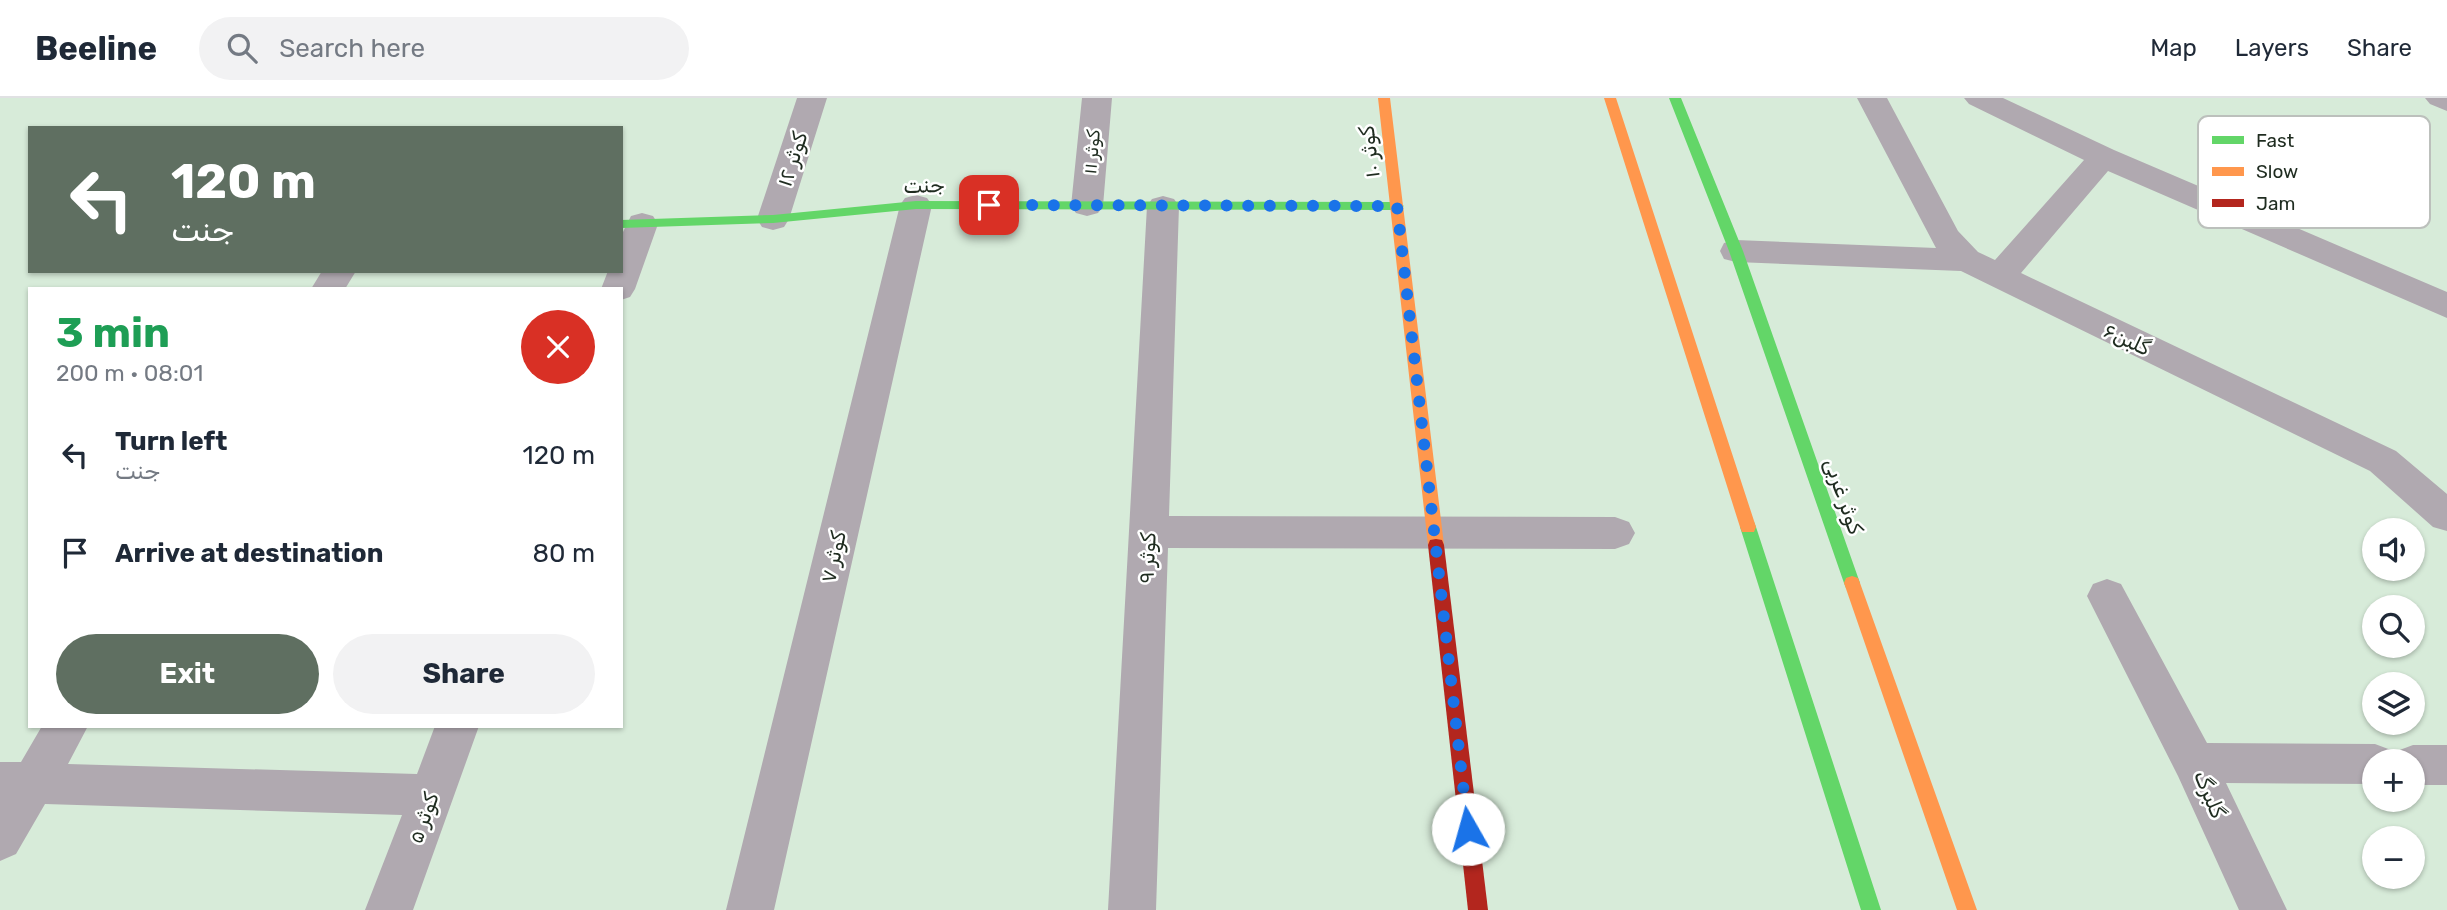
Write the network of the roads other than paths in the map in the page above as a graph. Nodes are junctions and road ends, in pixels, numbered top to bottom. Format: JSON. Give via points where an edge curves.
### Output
{"nodes":[{"id":1,"x":812,"y":98,"type":"edge"},
{"id":2,"x":1097,"y":98,"type":"edge"},
{"id":3,"x":1384,"y":98,"type":"edge"},
{"id":4,"x":1610,"y":98,"type":"edge"},
{"id":5,"x":1675,"y":98,"type":"edge"},
{"id":6,"x":1872,"y":98,"type":"edge"},
{"id":7,"x":1979,"y":98,"type":"edge"},
{"id":8,"x":2440,"y":98,"type":"edge"},
{"id":9,"x":2447,"y":102,"type":"edge"},
{"id":10,"x":2103,"y":157,"type":"junction"},
{"id":11,"x":2198,"y":198,"type":"edge"},
{"id":12,"x":916,"y":205,"type":"junction"},
{"id":13,"x":1087,"y":206,"type":"junction"},
{"id":14,"x":1163,"y":206,"type":"junction"},
{"id":15,"x":1397,"y":206,"type":"junction"},
{"id":16,"x":772,"y":219,"type":"junction"},
{"id":17,"x":632,"y":224,"type":"edge"},
{"id":18,"x":2267,"y":228,"type":"edge"},
{"id":19,"x":1736,"y":251,"type":"junction"},
{"id":20,"x":1966,"y":260,"type":"junction"},
{"id":21,"x":623,"y":266,"type":"edge"},
{"id":22,"x":1999,"y":278,"type":"junction"},
{"id":23,"x":2447,"y":306,"type":"edge"},
{"id":24,"x":2447,"y":516,"type":"edge"},
{"id":25,"x":1148,"y":532,"type":"junction"},
{"id":26,"x":1434,"y":532,"type":"junction"},
{"id":27,"x":1615,"y":534,"type":"dead end"},
{"id":28,"x":2107,"y":596,"type":"dead end"},
{"id":29,"x":64,"y":728,"type":"edge"},
{"id":30,"x":456,"y":728,"type":"edge"},
{"id":31,"x":2194,"y":763,"type":"junction"},
{"id":32,"x":2362,"y":764,"type":"edge"},
{"id":33,"x":2425,"y":765,"type":"edge"},
{"id":34,"x":2447,"y":765,"type":"edge"},
{"id":35,"x":15,"y":783,"type":"edge"},
{"id":36,"x":431,"y":795,"type":"junction"},
{"id":37,"x":0,"y":839,"type":"edge"},
{"id":38,"x":389,"y":910,"type":"edge"},
{"id":39,"x":750,"y":910,"type":"edge"},
{"id":40,"x":1132,"y":910,"type":"edge"},
{"id":41,"x":1478,"y":910,"type":"edge"},
{"id":42,"x":1871,"y":910,"type":"edge"},
{"id":43,"x":1966,"y":910,"type":"edge"},
{"id":44,"x":2263,"y":910,"type":"edge"}],
"edges":[{"from":1,"to":16,"type":"street","name":"کوثر ۱۲"},
{"from":2,"to":13,"type":"street","name":"کوثر ۱۱"},
{"from":3,"to":15,"type":"street","name":"کوثر ۱۰"},
{"from":4,"to":42,"type":"street"},
{"from":5,"to":19,"type":"street","name":"کوثر غربی"},
{"from":6,"to":20,"type":"street","name":"گلبن۶","via":[[1944,237]]},
{"from":7,"to":10,"type":"street"},
{"from":8,"to":9,"type":"street"},
{"from":10,"to":11,"type":"street"},
{"from":10,"to":22,"type":"street"},
{"from":12,"to":13,"type":"street","name":"جنت"},
{"from":12,"to":16,"type":"street","name":"جنت"},
{"from":12,"to":39,"type":"street","name":"کوثر ۷"},
{"from":13,"to":14,"type":"street","name":"جنت"},
{"from":14,"to":15,"type":"street","name":"جنت"},
{"from":14,"to":25,"type":"street","name":"کوثر ۹"},
{"from":15,"to":26,"type":"street","name":"کوثر ۱۰"},
{"from":16,"to":17,"type":"street","name":"جنت"},
{"from":17,"to":21,"type":"street"},
{"from":18,"to":23,"type":"street"},
{"from":19,"to":20,"type":"street"},
{"from":19,"to":43,"type":"street","name":"کوثر غربی"},
{"from":20,"to":22,"type":"street","name":"گلبن۶"},
{"from":22,"to":24,"type":"street","name":"گلبن۶","via":[[2383,461]]},
{"from":25,"to":26,"type":"street"},
{"from":25,"to":40,"type":"street","name":"کوثر ۹"},
{"from":26,"to":27,"type":"street"},
{"from":26,"to":41,"type":"street","name":"کوثر ۱۰"},
{"from":28,"to":31,"type":"street"},
{"from":29,"to":35,"type":"street"},
{"from":30,"to":36,"type":"street","name":"کوثر ۵"},
{"from":31,"to":32,"type":"street","name":"گلبرگ"},
{"from":31,"to":44,"type":"street","name":"گلبرگ"},
{"from":33,"to":34,"type":"street"},
{"from":35,"to":36,"type":"street"},
{"from":35,"to":37,"type":"street"},
{"from":36,"to":38,"type":"street","name":"کوثر ۵"}]}
